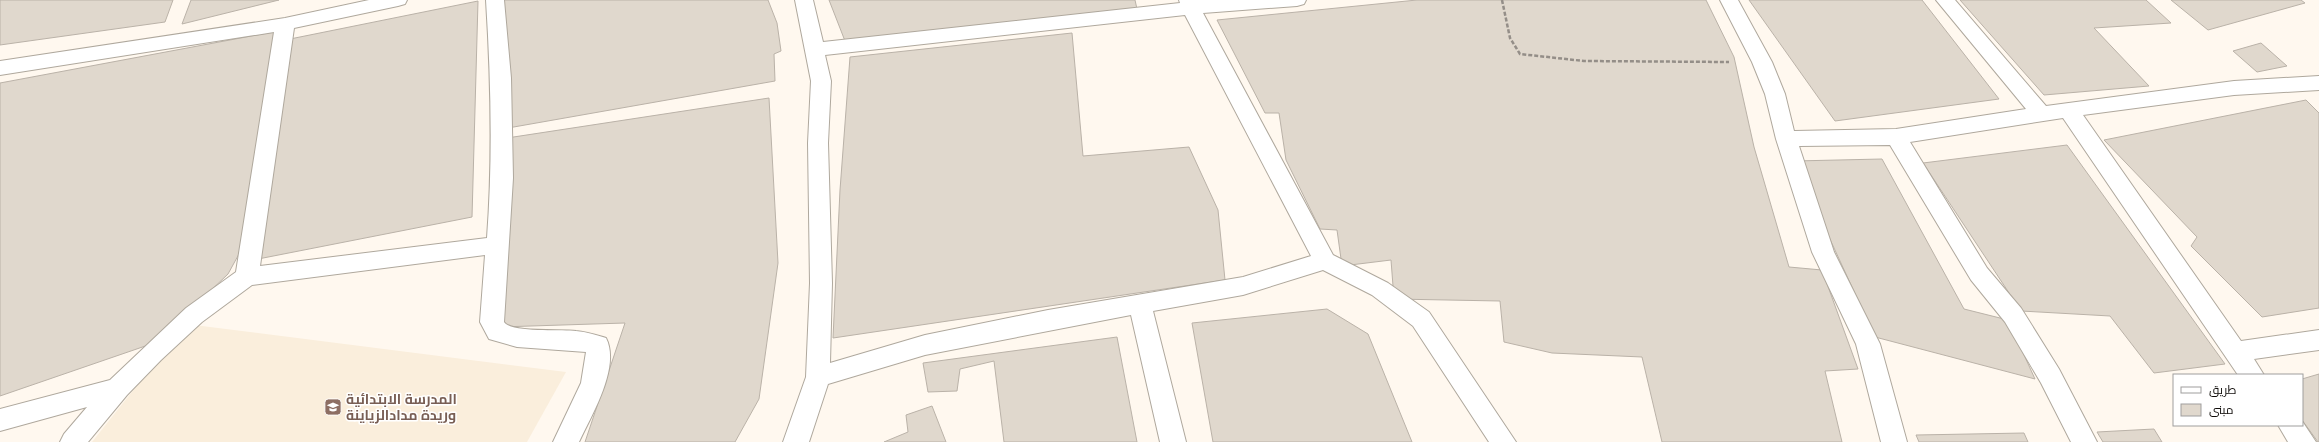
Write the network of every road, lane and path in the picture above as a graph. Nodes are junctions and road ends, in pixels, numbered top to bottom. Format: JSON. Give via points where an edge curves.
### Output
{"nodes":[{"id":1,"x":398,"y":0,"type":"edge"},
{"id":2,"x":495,"y":0,"type":"edge"},
{"id":3,"x":804,"y":0,"type":"edge"},
{"id":4,"x":1297,"y":0,"type":"edge"},
{"id":5,"x":1502,"y":0,"type":"edge"},
{"id":6,"x":1729,"y":0,"type":"edge"},
{"id":7,"x":1945,"y":0,"type":"edge"},
{"id":8,"x":1189,"y":4,"type":"edge"},
{"id":9,"x":285,"y":24,"type":"junction"},
{"id":10,"x":815,"y":50,"type":"junction"},
{"id":11,"x":1762,"y":62,"type":"junction"},
{"id":12,"x":0,"y":68,"type":"edge"},
{"id":13,"x":2315,"y":88,"type":"edge"},
{"id":14,"x":2068,"y":110,"type":"junction"},
{"id":15,"x":2041,"y":114,"type":"junction"},
{"id":16,"x":1896,"y":137,"type":"junction"},
{"id":17,"x":1786,"y":139,"type":"junction"},
{"id":18,"x":497,"y":245,"type":"junction"},
{"id":19,"x":1325,"y":261,"type":"junction"},
{"id":20,"x":246,"y":276,"type":"junction"},
{"id":21,"x":1140,"y":304,"type":"junction"},
{"id":22,"x":2319,"y":340,"type":"edge"},
{"id":23,"x":2235,"y":352,"type":"junction"},
{"id":24,"x":2251,"y":374,"type":"edge"},
{"id":25,"x":818,"y":377,"type":"junction"},
{"id":26,"x":118,"y":388,"type":"junction"},
{"id":27,"x":0,"y":420,"type":"edge"},
{"id":28,"x":2291,"y":426,"type":"edge"},
{"id":29,"x":74,"y":442,"type":"edge"},
{"id":30,"x":566,"y":442,"type":"edge"},
{"id":31,"x":796,"y":442,"type":"edge"},
{"id":32,"x":1173,"y":442,"type":"edge"},
{"id":33,"x":1503,"y":442,"type":"edge"},
{"id":34,"x":1894,"y":442,"type":"edge"},
{"id":35,"x":2084,"y":442,"type":"edge"},
{"id":36,"x":2303,"y":442,"type":"edge"}],
"edges":[{"from":1,"to":9,"type":"street"},
{"from":2,"to":18,"type":"street","via":[[501,86],[502,178]]},
{"from":3,"to":10,"type":"street"},
{"from":4,"to":8,"type":"street"},
{"from":5,"to":11,"type":"path","via":[[1510,38],[1520,54],[1584,60]]},
{"from":6,"to":11,"type":"street"},
{"from":7,"to":15,"type":"street"},
{"from":8,"to":10,"type":"street"},
{"from":8,"to":19,"type":"street"},
{"from":9,"to":12,"type":"street"},
{"from":9,"to":20,"type":"street"},
{"from":10,"to":25,"type":"street","via":[[821,81],[818,143],[821,283]]},
{"from":11,"to":17,"type":"street","via":[[1775,94]]},
{"from":13,"to":14,"type":"street","via":[[2234,88]]},
{"from":14,"to":15,"type":"street"},
{"from":14,"to":23,"type":"street"},
{"from":15,"to":16,"type":"street"},
{"from":16,"to":17,"type":"street"},
{"from":16,"to":35,"type":"street","via":[[1979,274],[2013,315],[2050,376]]},
{"from":17,"to":34,"type":"street","via":[[1823,252],[1868,344]]},
{"from":18,"to":20,"type":"street"},
{"from":18,"to":30,"type":"street","via":[[492,313],[494,328],[500,334],[586,340],[598,345],[599,357],[592,391]]},
{"from":19,"to":21,"type":"street","via":[[1243,286]]},
{"from":19,"to":33,"type":"street","via":[[1380,289],[1421,319]]},
{"from":20,"to":26,"type":"street","via":[[181,326]]},
{"from":21,"to":25,"type":"street","via":[[1048,320],[926,346]]},
{"from":21,"to":32,"type":"street"},
{"from":22,"to":23,"type":"street"},
{"from":23,"to":24,"type":"street"},
{"from":25,"to":31,"type":"street"},
{"from":26,"to":27,"type":"street"},
{"from":26,"to":29,"type":"street"},
{"from":28,"to":36,"type":"street"}]}
